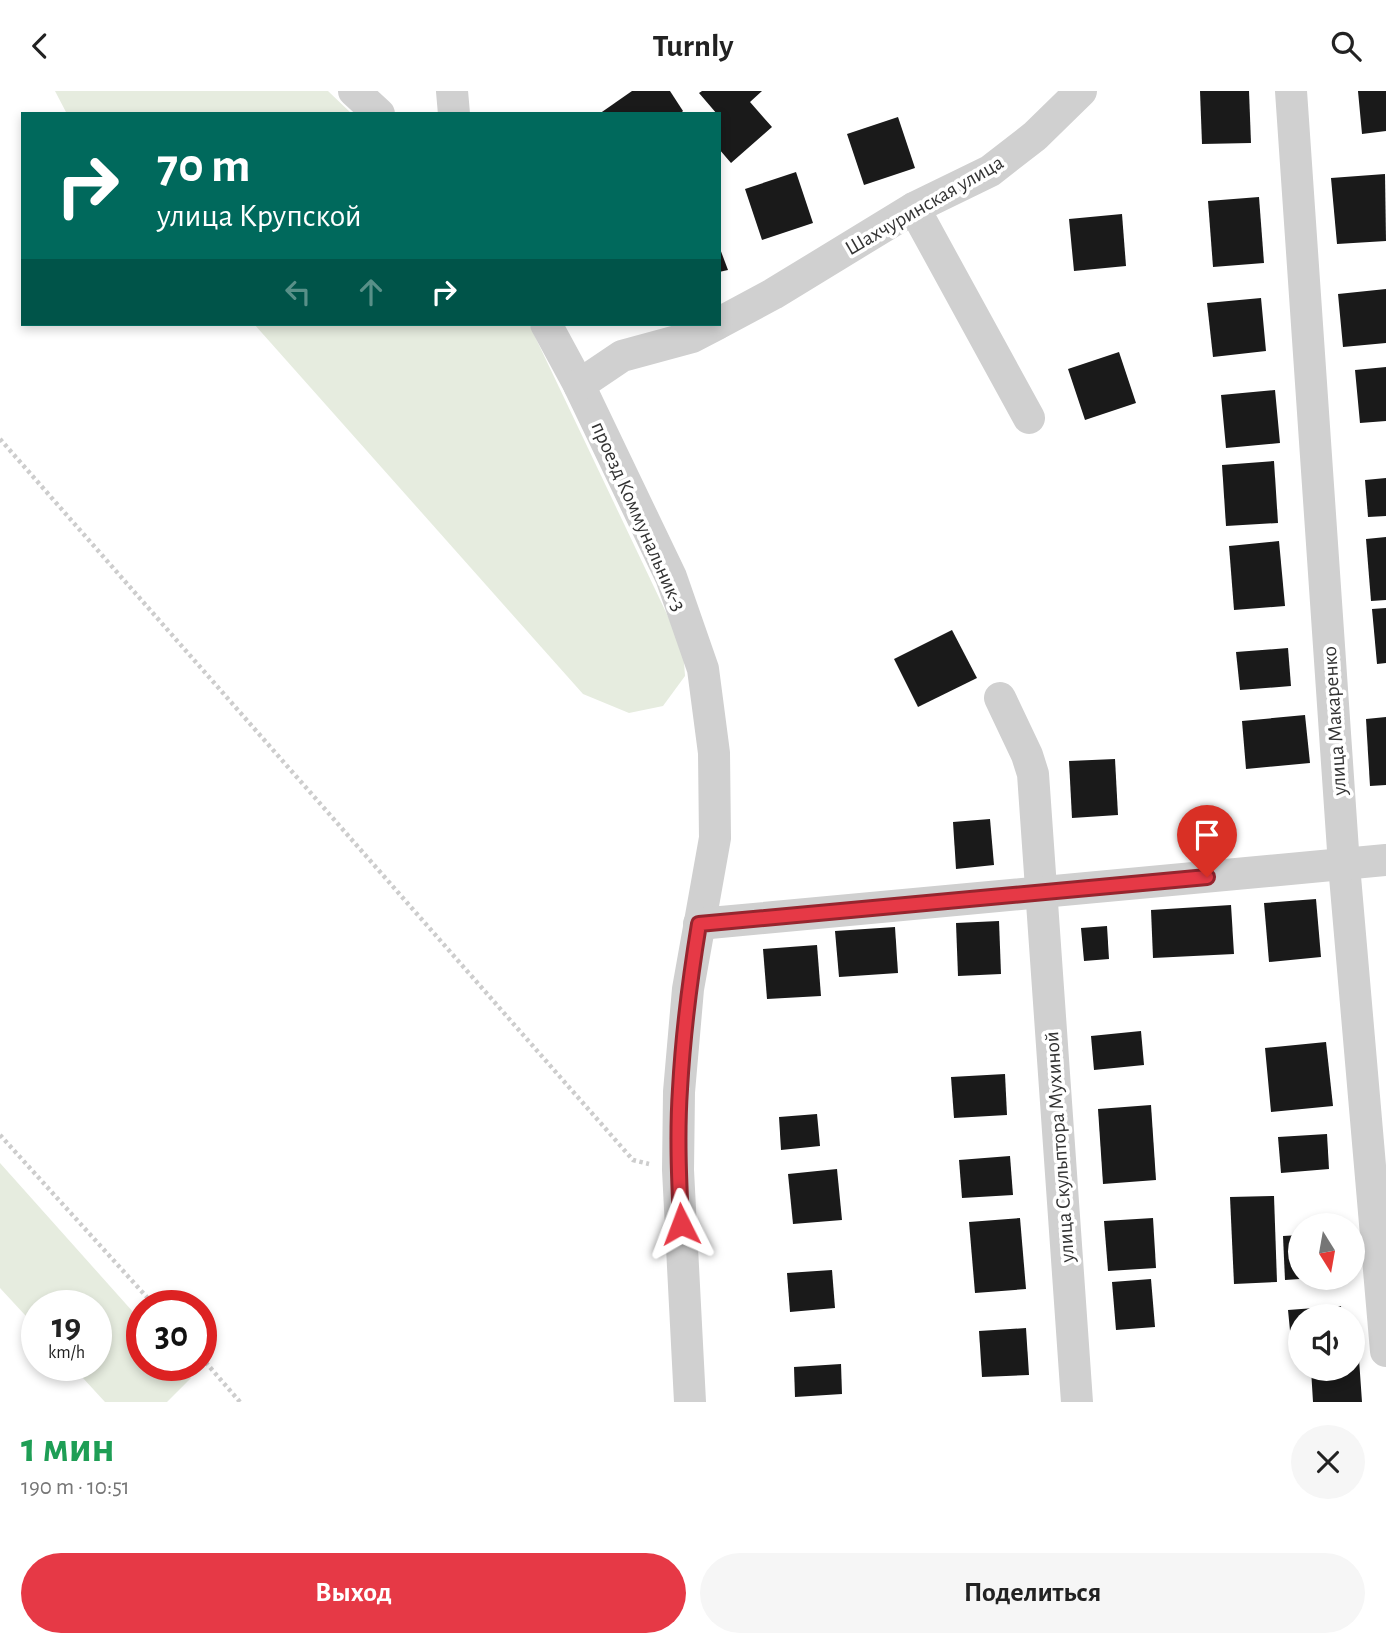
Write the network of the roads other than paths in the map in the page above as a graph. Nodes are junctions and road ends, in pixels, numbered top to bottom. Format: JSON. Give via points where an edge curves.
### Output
{"nodes":[{"id":1,"x":354,"y":91,"type":"edge"},
{"id":2,"x":452,"y":91,"type":"edge"},
{"id":3,"x":1081,"y":91,"type":"edge"},
{"id":4,"x":1291,"y":91,"type":"edge"},
{"id":5,"x":377,"y":112,"type":"edge"},
{"id":6,"x":454,"y":112,"type":"edge"},
{"id":7,"x":914,"y":208,"type":"junction"},
{"id":8,"x":721,"y":321,"type":"edge"},
{"id":9,"x":547,"y":326,"type":"edge"},
{"id":10,"x":712,"y":326,"type":"edge"},
{"id":11,"x":579,"y":385,"type":"junction"},
{"id":12,"x":1029,"y":418,"type":"dead end"},
{"id":13,"x":1000,"y":698,"type":"dead end"},
{"id":14,"x":1386,"y":860,"type":"edge"},
{"id":15,"x":1344,"y":865,"type":"junction"},
{"id":16,"x":1042,"y":892,"type":"junction"},
{"id":17,"x":699,"y":924,"type":"junction"},
{"id":18,"x":1386,"y":1351,"type":"edge"},
{"id":19,"x":690,"y":1402,"type":"edge"},
{"id":20,"x":1077,"y":1402,"type":"edge"}],
"edges":[{"from":1,"to":5,"type":"street"},
{"from":2,"to":6,"type":"street"},
{"from":3,"to":7,"type":"street","name":"Шахчуринская улица","via":[[990,171]]},
{"from":4,"to":15,"type":"street","name":"улица Макаренко"},
{"from":7,"to":8,"type":"street","name":"Шахчуринская улица"},
{"from":7,"to":12,"type":"street"},
{"from":9,"to":11,"type":"street","name":"проезд Коммунальник-3"},
{"from":10,"to":11,"type":"street","name":"Шахчуринская улица","via":[[692,337],[622,356]]},
{"from":11,"to":17,"type":"street","name":"проезд Коммунальник-3","via":[[671,576],[703,669],[714,753],[715,838]]},
{"from":13,"to":16,"type":"street","name":"улица Скульптора Мухиной","via":[[1033,774]]},
{"from":14,"to":15,"type":"street"},
{"from":15,"to":16,"type":"street"},
{"from":15,"to":18,"type":"street","name":"улица Макаренко"},
{"from":16,"to":17,"type":"street"},
{"from":16,"to":20,"type":"street","name":"улица Скульптора Мухиной"},
{"from":17,"to":19,"type":"street","name":"проезд Коммунальник-3","via":[[679,1092],[678,1170]]}]}
